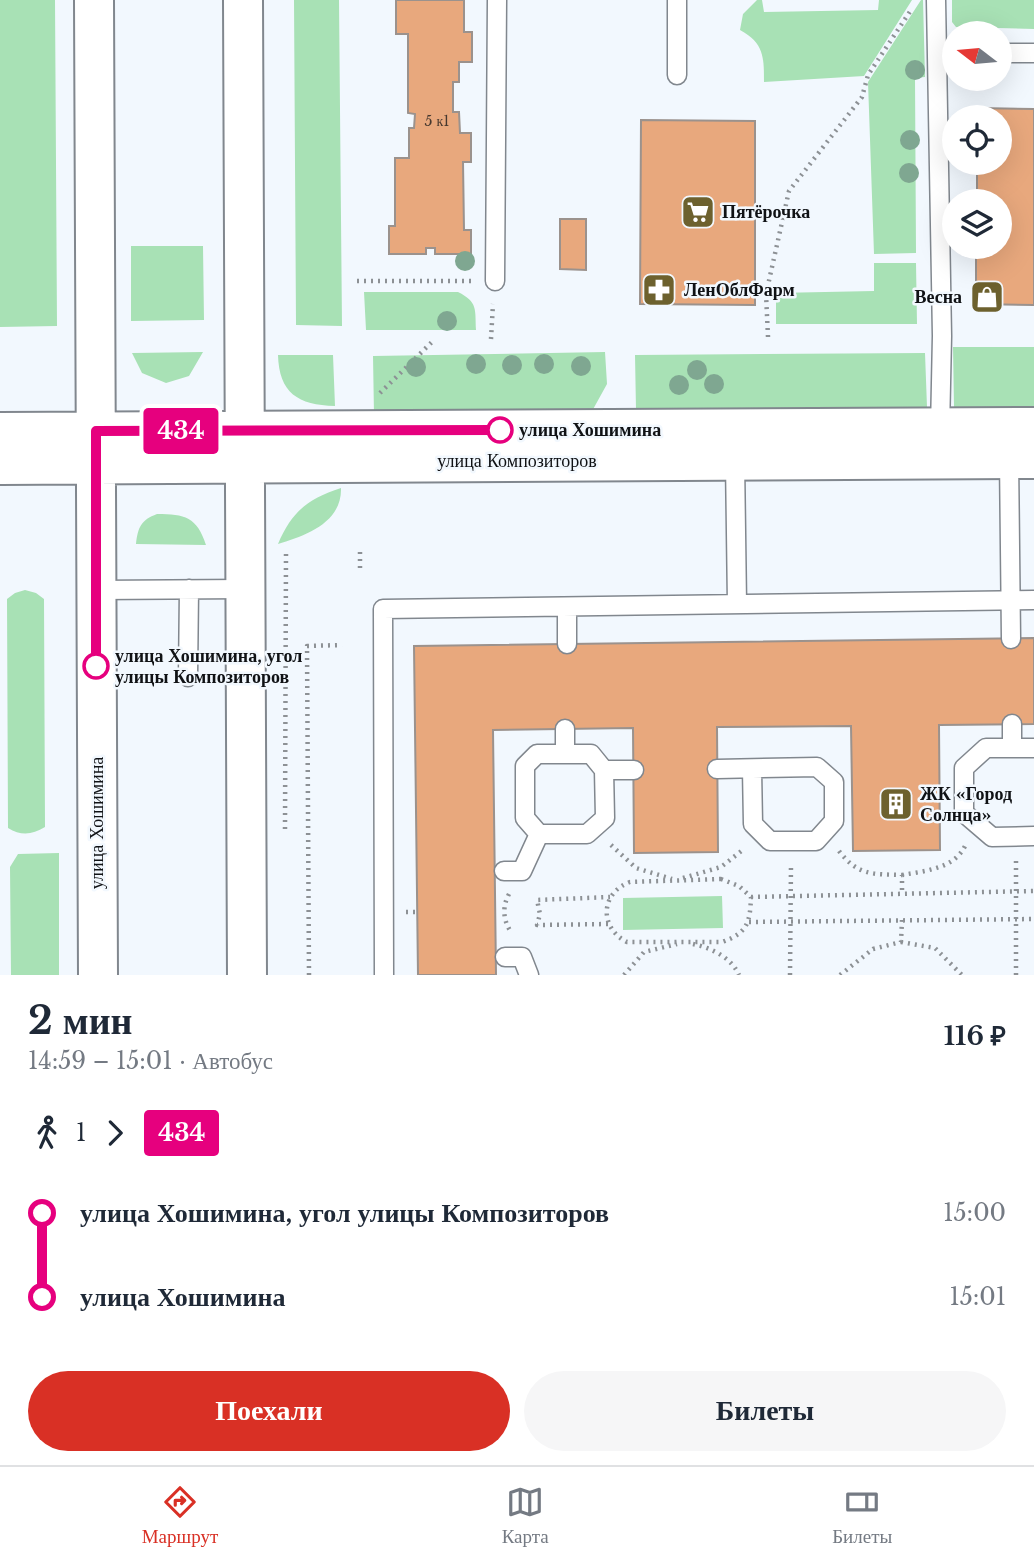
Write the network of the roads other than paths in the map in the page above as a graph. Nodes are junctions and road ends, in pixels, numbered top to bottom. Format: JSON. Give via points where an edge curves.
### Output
{"nodes":[{"id":1,"x":94,"y":0,"type":"edge"},
{"id":2,"x":243,"y":0,"type":"edge"},
{"id":3,"x":497,"y":0,"type":"edge"},
{"id":4,"x":677,"y":0,"type":"edge"},
{"id":5,"x":936,"y":0,"type":"edge"},
{"id":6,"x":942,"y":32,"type":"edge"},
{"id":7,"x":1034,"y":52,"type":"edge"},
{"id":8,"x":1012,"y":53,"type":"edge"},
{"id":9,"x":677,"y":75,"type":"dead end"},
{"id":10,"x":945,"y":91,"type":"edge"},
{"id":11,"x":495,"y":281,"type":"road end"},
{"id":12,"x":0,"y":432,"type":"edge"},
{"id":13,"x":939,"y":443,"type":"junction"},
{"id":14,"x":1021,"y":443,"type":"edge"},
{"id":15,"x":245,"y":447,"type":"junction"},
{"id":16,"x":96,"y":448,"type":"junction"},
{"id":17,"x":735,"y":460,"type":"junction"},
{"id":18,"x":0,"y":465,"type":"edge"},
{"id":19,"x":188,"y":589,"type":"junction"},
{"id":20,"x":245,"y":589,"type":"junction"},
{"id":21,"x":96,"y":590,"type":"junction"},
{"id":22,"x":1010,"y":600,"type":"junction"},
{"id":23,"x":1034,"y":600,"type":"edge"},
{"id":24,"x":737,"y":604,"type":"junction"},
{"id":25,"x":567,"y":607,"type":"junction"},
{"id":26,"x":1011,"y":639,"type":"dead end"},
{"id":27,"x":567,"y":644,"type":"dead end"},
{"id":28,"x":188,"y":677,"type":"dead end"},
{"id":29,"x":1012,"y":724,"type":"dead end"},
{"id":30,"x":565,"y":729,"type":"dead end"},
{"id":31,"x":1012,"y":748,"type":"junction"},
{"id":32,"x":1034,"y":748,"type":"edge"},
{"id":33,"x":565,"y":754,"type":"junction"},
{"id":34,"x":717,"y":769,"type":"dead end"},
{"id":35,"x":752,"y":769,"type":"junction"},
{"id":36,"x":604,"y":770,"type":"junction"},
{"id":37,"x":634,"y":770,"type":"dead end"},
{"id":38,"x":539,"y":834,"type":"junction"},
{"id":39,"x":1025,"y":836,"type":"edge"},
{"id":40,"x":513,"y":871,"type":"road end"},
{"id":41,"x":514,"y":957,"type":"road end"},
{"id":42,"x":98,"y":975,"type":"edge"},
{"id":43,"x":247,"y":975,"type":"edge"},
{"id":44,"x":384,"y":975,"type":"edge"},
{"id":45,"x":529,"y":975,"type":"edge"}],
"edges":[{"from":1,"to":16,"type":"street","name":"улица Хошимина"},
{"from":2,"to":15,"type":"street"},
{"from":3,"to":11,"type":"lane"},
{"from":4,"to":9,"type":"lane"},
{"from":5,"to":6,"type":"lane"},
{"from":7,"to":8,"type":"lane"},
{"from":10,"to":13,"type":"lane"},
{"from":12,"to":16,"type":"street","name":"улица Композиторов"},
{"from":13,"to":14,"type":"street","name":"улица Композиторов"},
{"from":13,"to":15,"type":"street","name":"улица Композиторов"},
{"from":13,"to":17,"type":"street","name":"улица Композиторов"},
{"from":14,"to":22,"type":"lane"},
{"from":15,"to":16,"type":"street","name":"улица Композиторов"},
{"from":15,"to":17,"type":"street","name":"улица Композиторов"},
{"from":15,"to":20,"type":"street"},
{"from":16,"to":18,"type":"street","name":"улица Композиторов"},
{"from":16,"to":21,"type":"street","name":"улица Хошимина"},
{"from":17,"to":24,"type":"lane"},
{"from":19,"to":20,"type":"lane"},
{"from":19,"to":21,"type":"lane"},
{"from":19,"to":28,"type":"lane"},
{"from":20,"to":43,"type":"street"},
{"from":21,"to":42,"type":"street","name":"улица Хошимина"},
{"from":22,"to":23,"type":"lane"},
{"from":22,"to":24,"type":"lane"},
{"from":22,"to":26,"type":"lane"},
{"from":24,"to":25,"type":"lane"},
{"from":25,"to":27,"type":"lane"},
{"from":25,"to":44,"type":"lane","via":[[383,609]]},
{"from":29,"to":31,"type":"lane"},
{"from":30,"to":33,"type":"lane"},
{"from":31,"to":32,"type":"lane"},
{"from":31,"to":39,"type":"lane","via":[[986,748],[964,768],[964,813],[992,836]]},
{"from":33,"to":36,"type":"lane","via":[[591,754]]},
{"from":33,"to":38,"type":"lane","via":[[537,754],[525,766],[525,818]]},
{"from":34,"to":35,"type":"lane"},
{"from":35,"to":35,"type":"lane","via":[[817,767],[834,782],[834,821],[816,841],[770,841],[753,824]]},
{"from":36,"to":37,"type":"lane"},
{"from":36,"to":38,"type":"lane","via":[[605,818],[587,834]]},
{"from":38,"to":40,"type":"lane"},
{"from":41,"to":45,"type":"lane"}]}
